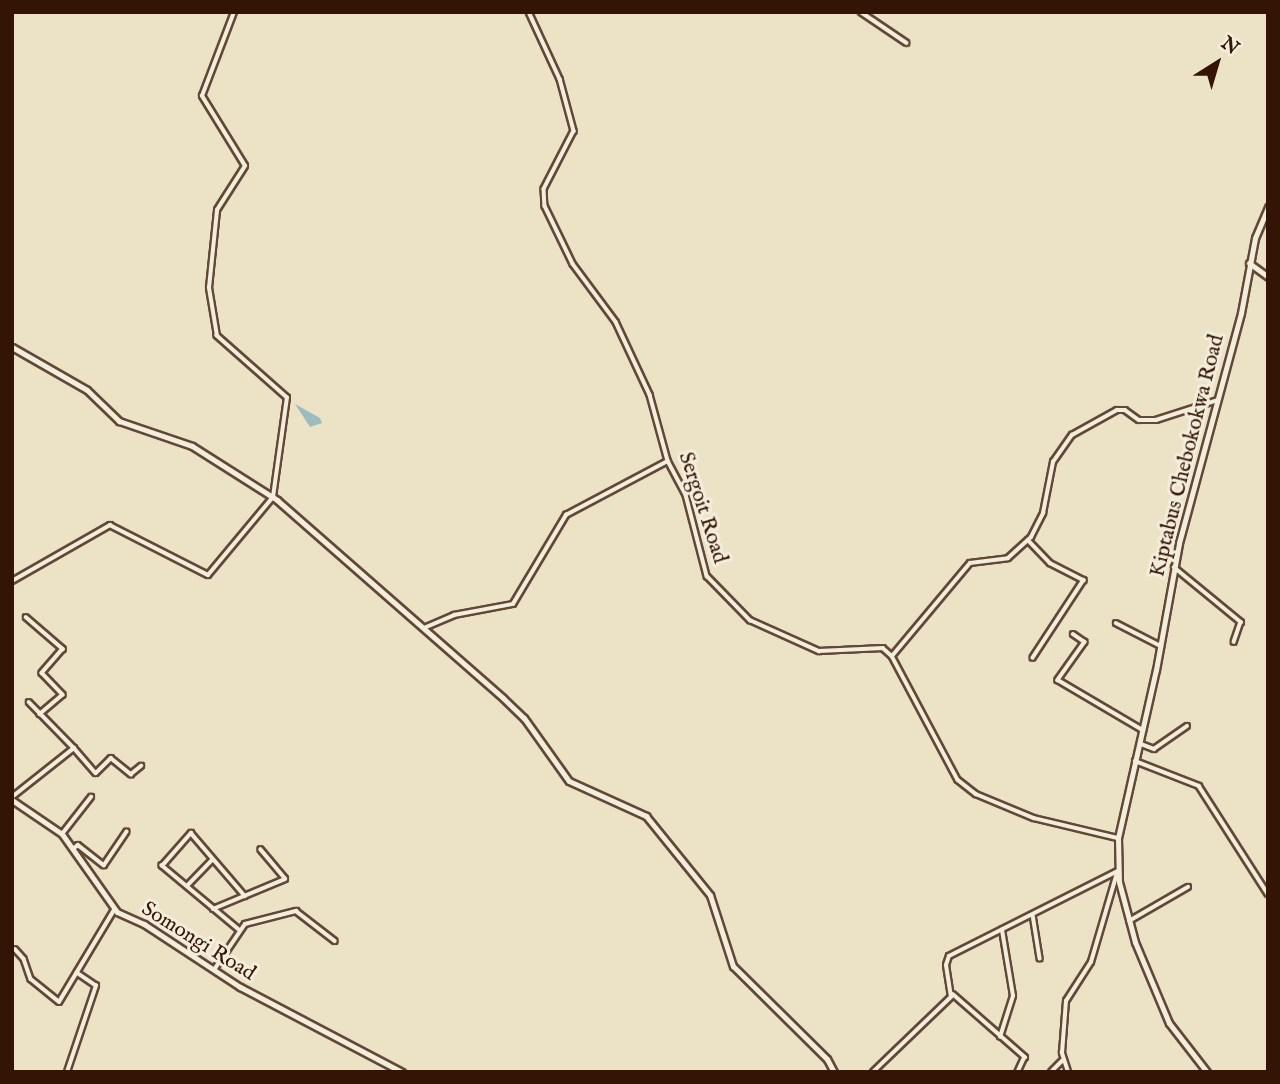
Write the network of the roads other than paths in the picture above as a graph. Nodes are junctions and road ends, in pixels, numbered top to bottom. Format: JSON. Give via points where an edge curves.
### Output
{"nodes":[{"id":1,"x":234,"y":12,"type":"edge"},
{"id":2,"x":529,"y":12,"type":"edge"},
{"id":3,"x":861,"y":12,"type":"edge"},
{"id":4,"x":907,"y":43,"type":"dead end"},
{"id":5,"x":1268,"y":207,"type":"edge"},
{"id":6,"x":1249,"y":263,"type":"junction"},
{"id":7,"x":1268,"y":277,"type":"edge"},
{"id":8,"x":12,"y":347,"type":"edge"},
{"id":9,"x":1218,"y":400,"type":"junction"},
{"id":10,"x":668,"y":461,"type":"junction"},
{"id":11,"x":273,"y":497,"type":"junction"},
{"id":12,"x":1028,"y":540,"type":"junction"},
{"id":13,"x":1174,"y":567,"type":"junction"},
{"id":14,"x":12,"y":581,"type":"edge"},
{"id":15,"x":26,"y":617,"type":"dead end"},
{"id":16,"x":1116,"y":623,"type":"dead end"},
{"id":17,"x":424,"y":628,"type":"junction"},
{"id":18,"x":1073,"y":634,"type":"dead end"},
{"id":19,"x":1234,"y":642,"type":"dead end"},
{"id":20,"x":1161,"y":646,"type":"junction"},
{"id":21,"x":892,"y":656,"type":"junction"},
{"id":22,"x":1033,"y":658,"type":"dead end"},
{"id":23,"x":29,"y":702,"type":"dead end"},
{"id":24,"x":40,"y":714,"type":"junction"},
{"id":25,"x":1187,"y":726,"type":"dead end"},
{"id":26,"x":1143,"y":730,"type":"junction"},
{"id":27,"x":1141,"y":744,"type":"junction"},
{"id":28,"x":74,"y":748,"type":"junction"},
{"id":29,"x":1135,"y":761,"type":"junction"},
{"id":30,"x":141,"y":766,"type":"dead end"},
{"id":31,"x":91,"y":797,"type":"dead end"},
{"id":32,"x":12,"y":799,"type":"edge"},
{"id":33,"x":126,"y":832,"type":"dead end"},
{"id":34,"x":62,"y":834,"type":"junction"},
{"id":35,"x":1118,"y":838,"type":"junction"},
{"id":36,"x":74,"y":849,"type":"junction"},
{"id":37,"x":261,"y":850,"type":"dead end"},
{"id":38,"x":213,"y":860,"type":"junction"},
{"id":39,"x":1118,"y":871,"type":"junction"},
{"id":40,"x":187,"y":886,"type":"junction"},
{"id":41,"x":1188,"y":887,"type":"dead end"},
{"id":42,"x":1268,"y":894,"type":"edge"},
{"id":43,"x":244,"y":896,"type":"junction"},
{"id":44,"x":214,"y":908,"type":"junction"},
{"id":45,"x":114,"y":910,"type":"junction"},
{"id":46,"x":1033,"y":915,"type":"junction"},
{"id":47,"x":1129,"y":921,"type":"junction"},
{"id":48,"x":1002,"y":930,"type":"junction"},
{"id":49,"x":240,"y":931,"type":"junction"},
{"id":50,"x":335,"y":941,"type":"dead end"},
{"id":51,"x":15,"y":949,"type":"dead end"},
{"id":52,"x":1040,"y":958,"type":"dead end"},
{"id":53,"x":214,"y":970,"type":"junction"},
{"id":54,"x":77,"y":973,"type":"junction"},
{"id":55,"x":953,"y":994,"type":"junction"},
{"id":56,"x":1000,"y":1037,"type":"junction"},
{"id":57,"x":1063,"y":1060,"type":"junction"},
{"id":58,"x":67,"y":1072,"type":"edge"},
{"id":59,"x":402,"y":1072,"type":"edge"},
{"id":60,"x":834,"y":1072,"type":"edge"},
{"id":61,"x":873,"y":1072,"type":"edge"},
{"id":62,"x":1018,"y":1072,"type":"edge"},
{"id":63,"x":1051,"y":1072,"type":"edge"},
{"id":64,"x":1068,"y":1072,"type":"edge"},
{"id":65,"x":1207,"y":1072,"type":"edge"}],
"edges":[{"from":1,"to":11,"type":"street","via":[[202,96],[245,167],[217,210],[209,288],[217,336],[287,398]]},
{"from":2,"to":10,"type":"street","name":"Sergoit Road","via":[[560,79],[574,131],[544,189],[545,206],[573,264],[623,336],[659,417]]},
{"from":3,"to":4,"type":"street"},
{"from":5,"to":6,"type":"street","name":"Kiptabus Chebokokwa Road"},
{"from":6,"to":7,"type":"street"},
{"from":6,"to":9,"type":"street","name":"Kiptabus Chebokokwa Road"},
{"from":8,"to":11,"type":"street","via":[[86,390],[119,421],[192,446]]},
{"from":9,"to":12,"type":"street","via":[[1146,421],[1117,410],[1072,435],[1053,461],[1043,513]]},
{"from":9,"to":13,"type":"street","name":"Kiptabus Chebokokwa Road"},
{"from":10,"to":17,"type":"street","via":[[566,515],[513,604],[454,615]]},
{"from":10,"to":21,"type":"street","name":"Sergoit Road","via":[[686,495],[704,570],[740,612],[759,626],[819,651],[876,646]]},
{"from":11,"to":14,"type":"street","via":[[208,575],[110,525]]},
{"from":11,"to":17,"type":"street"},
{"from":12,"to":21,"type":"street","via":[[1008,558],[970,563]]},
{"from":12,"to":22,"type":"street","via":[[1050,563],[1084,580]]},
{"from":13,"to":19,"type":"street","via":[[1241,622]]},
{"from":13,"to":20,"type":"street","name":"Kiptabus Chebokokwa Road"},
{"from":15,"to":24,"type":"street","via":[[62,649],[42,673],[63,695]]},
{"from":16,"to":20,"type":"street"},
{"from":17,"to":60,"type":"street","via":[[524,718],[569,781],[641,812],[671,842],[710,895],[733,966],[831,1063]]},
{"from":18,"to":26,"type":"street","via":[[1084,642],[1058,680]]},
{"from":20,"to":26,"type":"street","name":"Kiptabus Chebokokwa Road"},
{"from":21,"to":35,"type":"street","via":[[964,786],[1034,818]]},
{"from":23,"to":24,"type":"street"},
{"from":24,"to":28,"type":"street"},
{"from":25,"to":27,"type":"street","via":[[1154,749]]},
{"from":26,"to":27,"type":"street","name":"Kiptabus Chebokokwa Road"},
{"from":27,"to":29,"type":"street","name":"Kiptabus Chebokokwa Road"},
{"from":28,"to":30,"type":"street","via":[[96,773],[111,758],[131,774]]},
{"from":28,"to":32,"type":"street"},
{"from":29,"to":35,"type":"street","name":"Kiptabus Chebokokwa Road"},
{"from":29,"to":42,"type":"street","via":[[1199,786]]},
{"from":31,"to":34,"type":"street"},
{"from":32,"to":34,"type":"street","name":"Somongi Road"},
{"from":33,"to":36,"type":"street","via":[[104,864],[78,845]]},
{"from":34,"to":36,"type":"street","name":"Somongi Road"},
{"from":35,"to":39,"type":"street","name":"Kiptabus Chebokokwa Road"},
{"from":36,"to":45,"type":"street","name":"Somongi Road"},
{"from":37,"to":43,"type":"street","via":[[285,879]]},
{"from":38,"to":40,"type":"street"},
{"from":38,"to":40,"type":"street","via":[[191,833],[162,866]]},
{"from":38,"to":43,"type":"street"},
{"from":39,"to":46,"type":"street"},
{"from":39,"to":47,"type":"street","name":"Kiptabus Chebokokwa Road"},
{"from":39,"to":57,"type":"street","via":[[1091,962],[1066,1001]]},
{"from":40,"to":44,"type":"street"},
{"from":41,"to":47,"type":"street"},
{"from":43,"to":44,"type":"street"},
{"from":44,"to":49,"type":"street"},
{"from":45,"to":53,"type":"street","name":"Somongi Road"},
{"from":45,"to":54,"type":"street"},
{"from":46,"to":48,"type":"street"},
{"from":46,"to":52,"type":"street"},
{"from":47,"to":65,"type":"street","name":"Kiptabus Chebokokwa Road","via":[[1169,1023]]},
{"from":48,"to":55,"type":"street","via":[[946,959]]},
{"from":48,"to":56,"type":"street","via":[[1013,996]]},
{"from":49,"to":50,"type":"street","via":[[245,924],[296,911]]},
{"from":49,"to":53,"type":"street"},
{"from":51,"to":54,"type":"street","via":[[31,979],[57,1002]]},
{"from":53,"to":59,"type":"street","name":"Somongi Road"},
{"from":54,"to":58,"type":"street","via":[[96,986]]},
{"from":55,"to":56,"type":"street"},
{"from":55,"to":61,"type":"street"},
{"from":56,"to":62,"type":"street","via":[[1025,1058]]},
{"from":57,"to":63,"type":"street"},
{"from":57,"to":64,"type":"street"}]}
